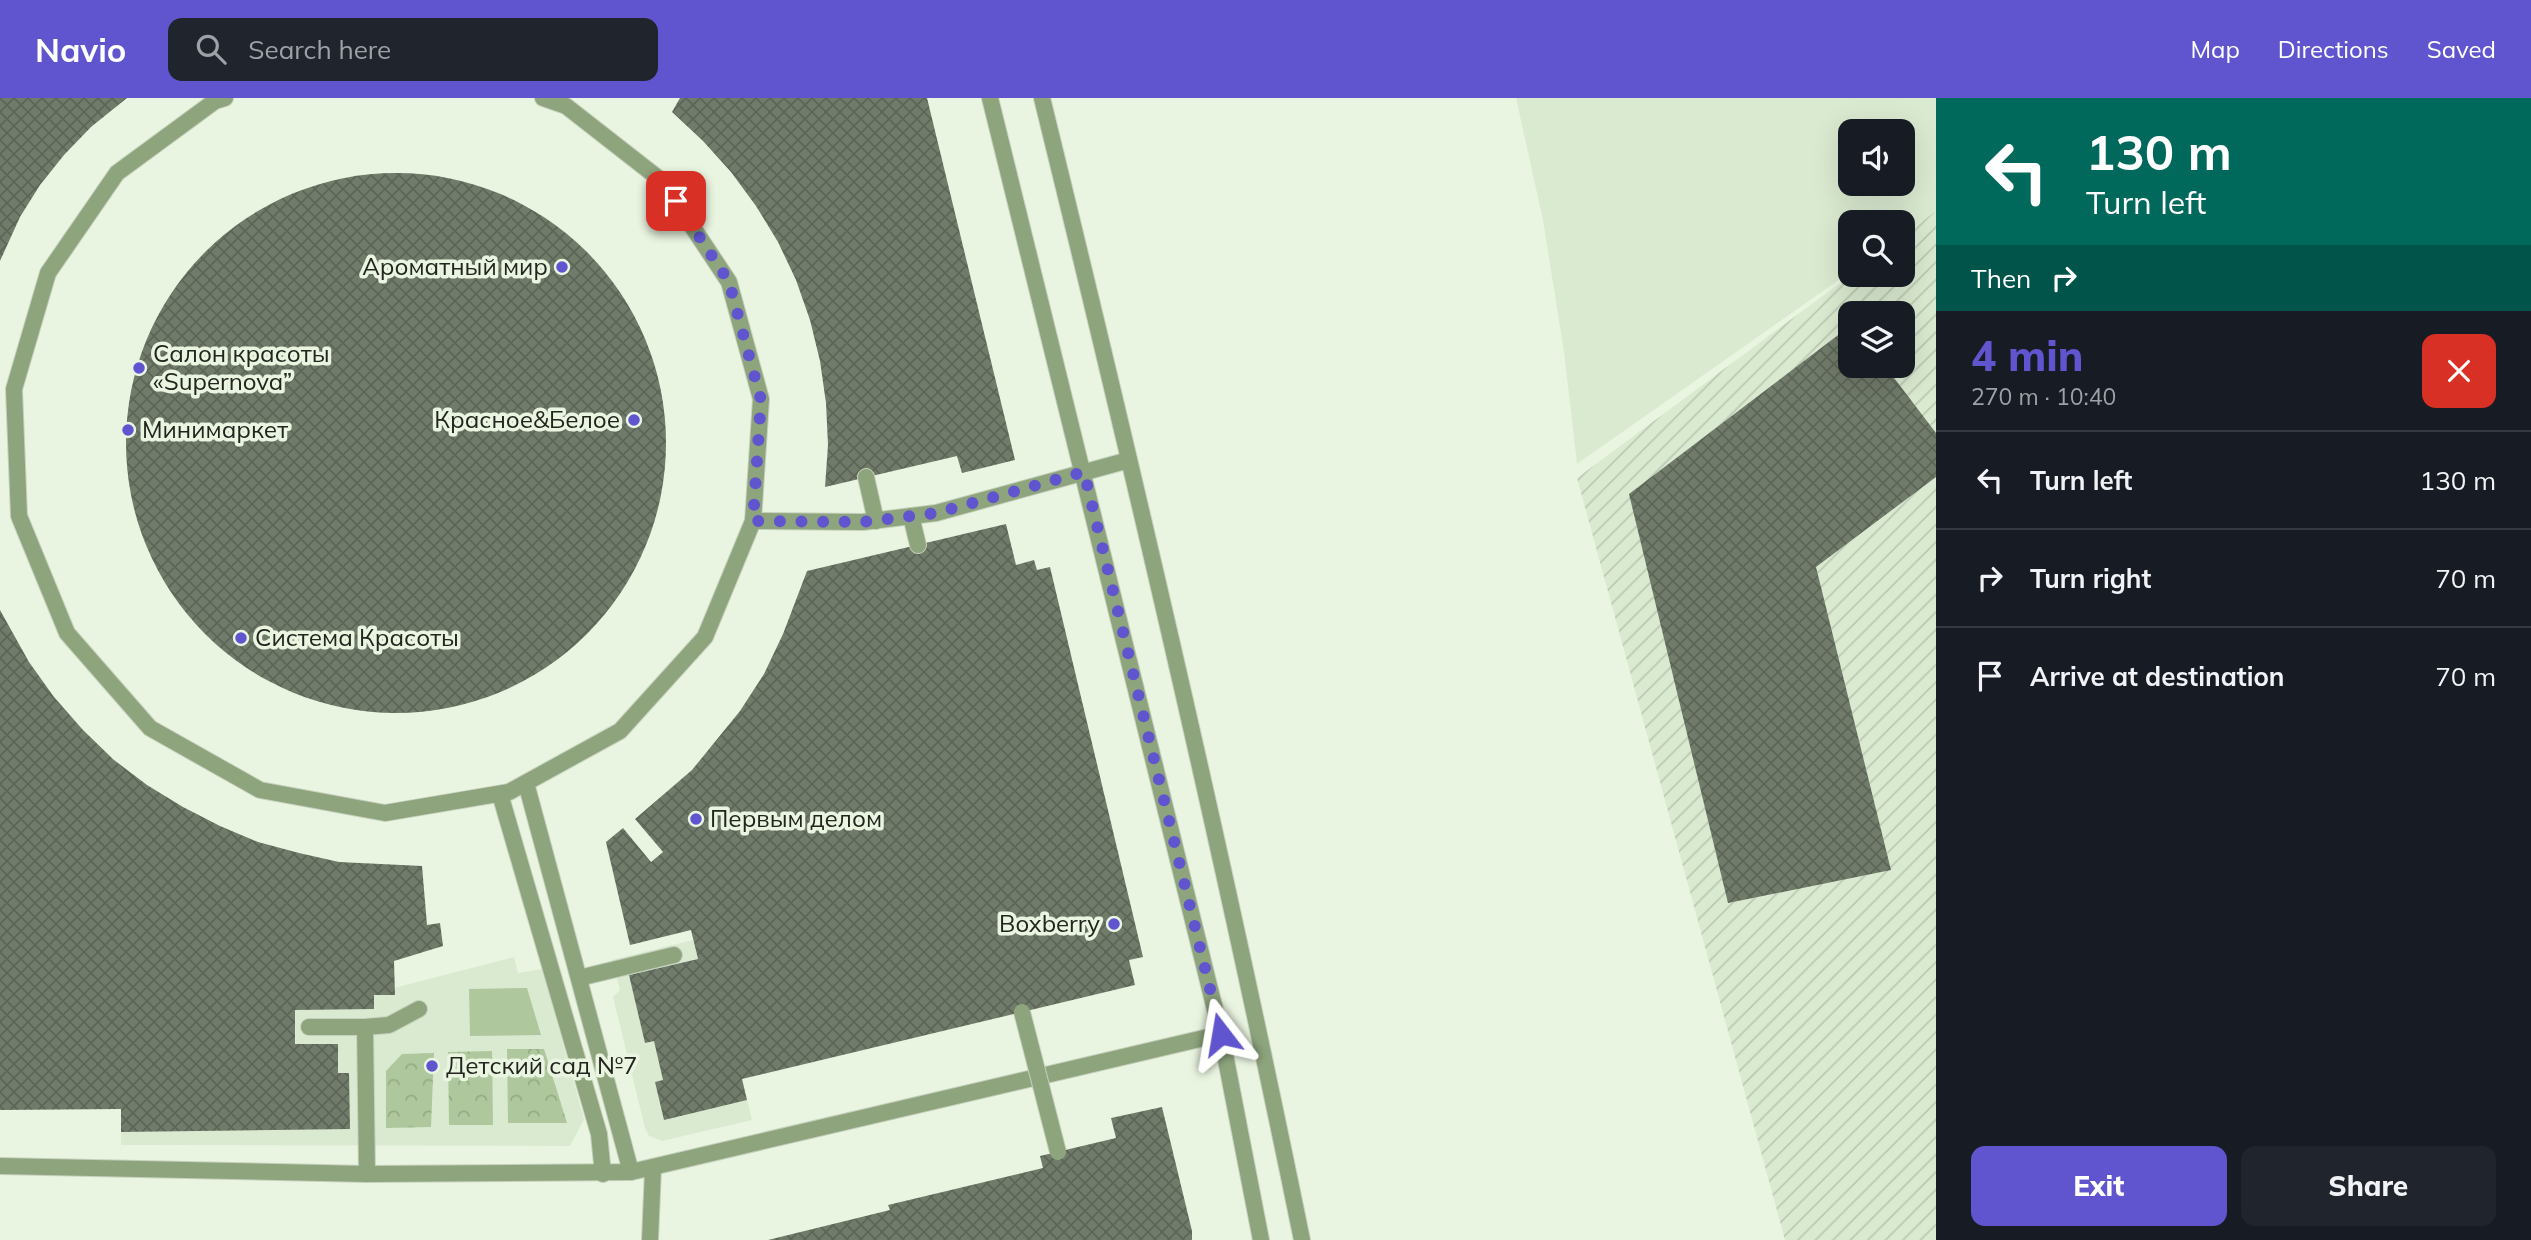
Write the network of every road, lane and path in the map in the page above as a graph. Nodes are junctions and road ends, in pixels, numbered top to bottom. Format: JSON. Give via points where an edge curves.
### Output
{"nodes":[{"id":1,"x":225,"y":98,"type":"edge"},
{"id":2,"x":543,"y":98,"type":"edge"},
{"id":3,"x":990,"y":98,"type":"edge"},
{"id":4,"x":1042,"y":98,"type":"edge"},
{"id":5,"x":577,"y":105,"type":"edge"},
{"id":6,"x":7,"y":403,"type":"edge"},
{"id":7,"x":1129,"y":460,"type":"junction"},
{"id":8,"x":1084,"y":472,"type":"junction"},
{"id":9,"x":866,"y":477,"type":"dead end"},
{"id":10,"x":911,"y":516,"type":"junction"},
{"id":11,"x":753,"y":521,"type":"junction"},
{"id":12,"x":876,"y":521,"type":"junction"},
{"id":13,"x":918,"y":545,"type":"dead end"},
{"id":14,"x":526,"y":783,"type":"junction"},
{"id":15,"x":500,"y":794,"type":"junction"},
{"id":16,"x":674,"y":955,"type":"dead end"},
{"id":17,"x":579,"y":978,"type":"junction"},
{"id":18,"x":419,"y":1009,"type":"dead end"},
{"id":19,"x":1022,"y":1012,"type":"dead end"},
{"id":20,"x":309,"y":1027,"type":"dead end"},
{"id":21,"x":365,"y":1027,"type":"junction"},
{"id":22,"x":1221,"y":1034,"type":"junction"},
{"id":23,"x":1058,"y":1152,"type":"dead end"},
{"id":24,"x":0,"y":1166,"type":"edge"},
{"id":25,"x":653,"y":1169,"type":"junction"},
{"id":26,"x":631,"y":1172,"type":"junction"},
{"id":27,"x":367,"y":1174,"type":"junction"},
{"id":28,"x":603,"y":1174,"type":"junction"},
{"id":29,"x":650,"y":1240,"type":"edge"},
{"id":30,"x":1261,"y":1240,"type":"edge"},
{"id":31,"x":1302,"y":1240,"type":"edge"}],
"edges":[{"from":1,"to":6,"type":"lane","via":[[117,173],[48,272]]},
{"from":2,"to":5,"type":"lane"},
{"from":3,"to":8,"type":"lane"},
{"from":4,"to":7,"type":"lane"},
{"from":5,"to":11,"type":"lane","via":[[662,181],[729,282],[761,400]]},
{"from":6,"to":15,"type":"lane","via":[[19,516],[67,633],[150,728],[260,790],[385,813]]},
{"from":7,"to":8,"type":"lane"},
{"from":7,"to":31,"type":"lane","via":[[1250,986]]},
{"from":8,"to":10,"type":"lane"},
{"from":8,"to":22,"type":"lane"},
{"from":9,"to":12,"type":"lane"},
{"from":10,"to":12,"type":"lane"},
{"from":10,"to":13,"type":"lane"},
{"from":11,"to":12,"type":"lane"},
{"from":11,"to":14,"type":"lane","via":[[705,637],[620,732]]},
{"from":14,"to":15,"type":"lane"},
{"from":14,"to":17,"type":"lane"},
{"from":15,"to":28,"type":"lane","via":[[598,1134]]},
{"from":16,"to":17,"type":"lane"},
{"from":17,"to":26,"type":"lane"},
{"from":18,"to":21,"type":"lane","via":[[389,1026]]},
{"from":19,"to":23,"type":"lane","bridge":true},
{"from":20,"to":21,"type":"lane"},
{"from":21,"to":27,"type":"lane"},
{"from":22,"to":25,"type":"lane"},
{"from":22,"to":30,"type":"lane"},
{"from":24,"to":27,"type":"lane"},
{"from":25,"to":26,"type":"lane"},
{"from":25,"to":29,"type":"lane"},
{"from":26,"to":28,"type":"lane"},
{"from":27,"to":28,"type":"lane"}]}
